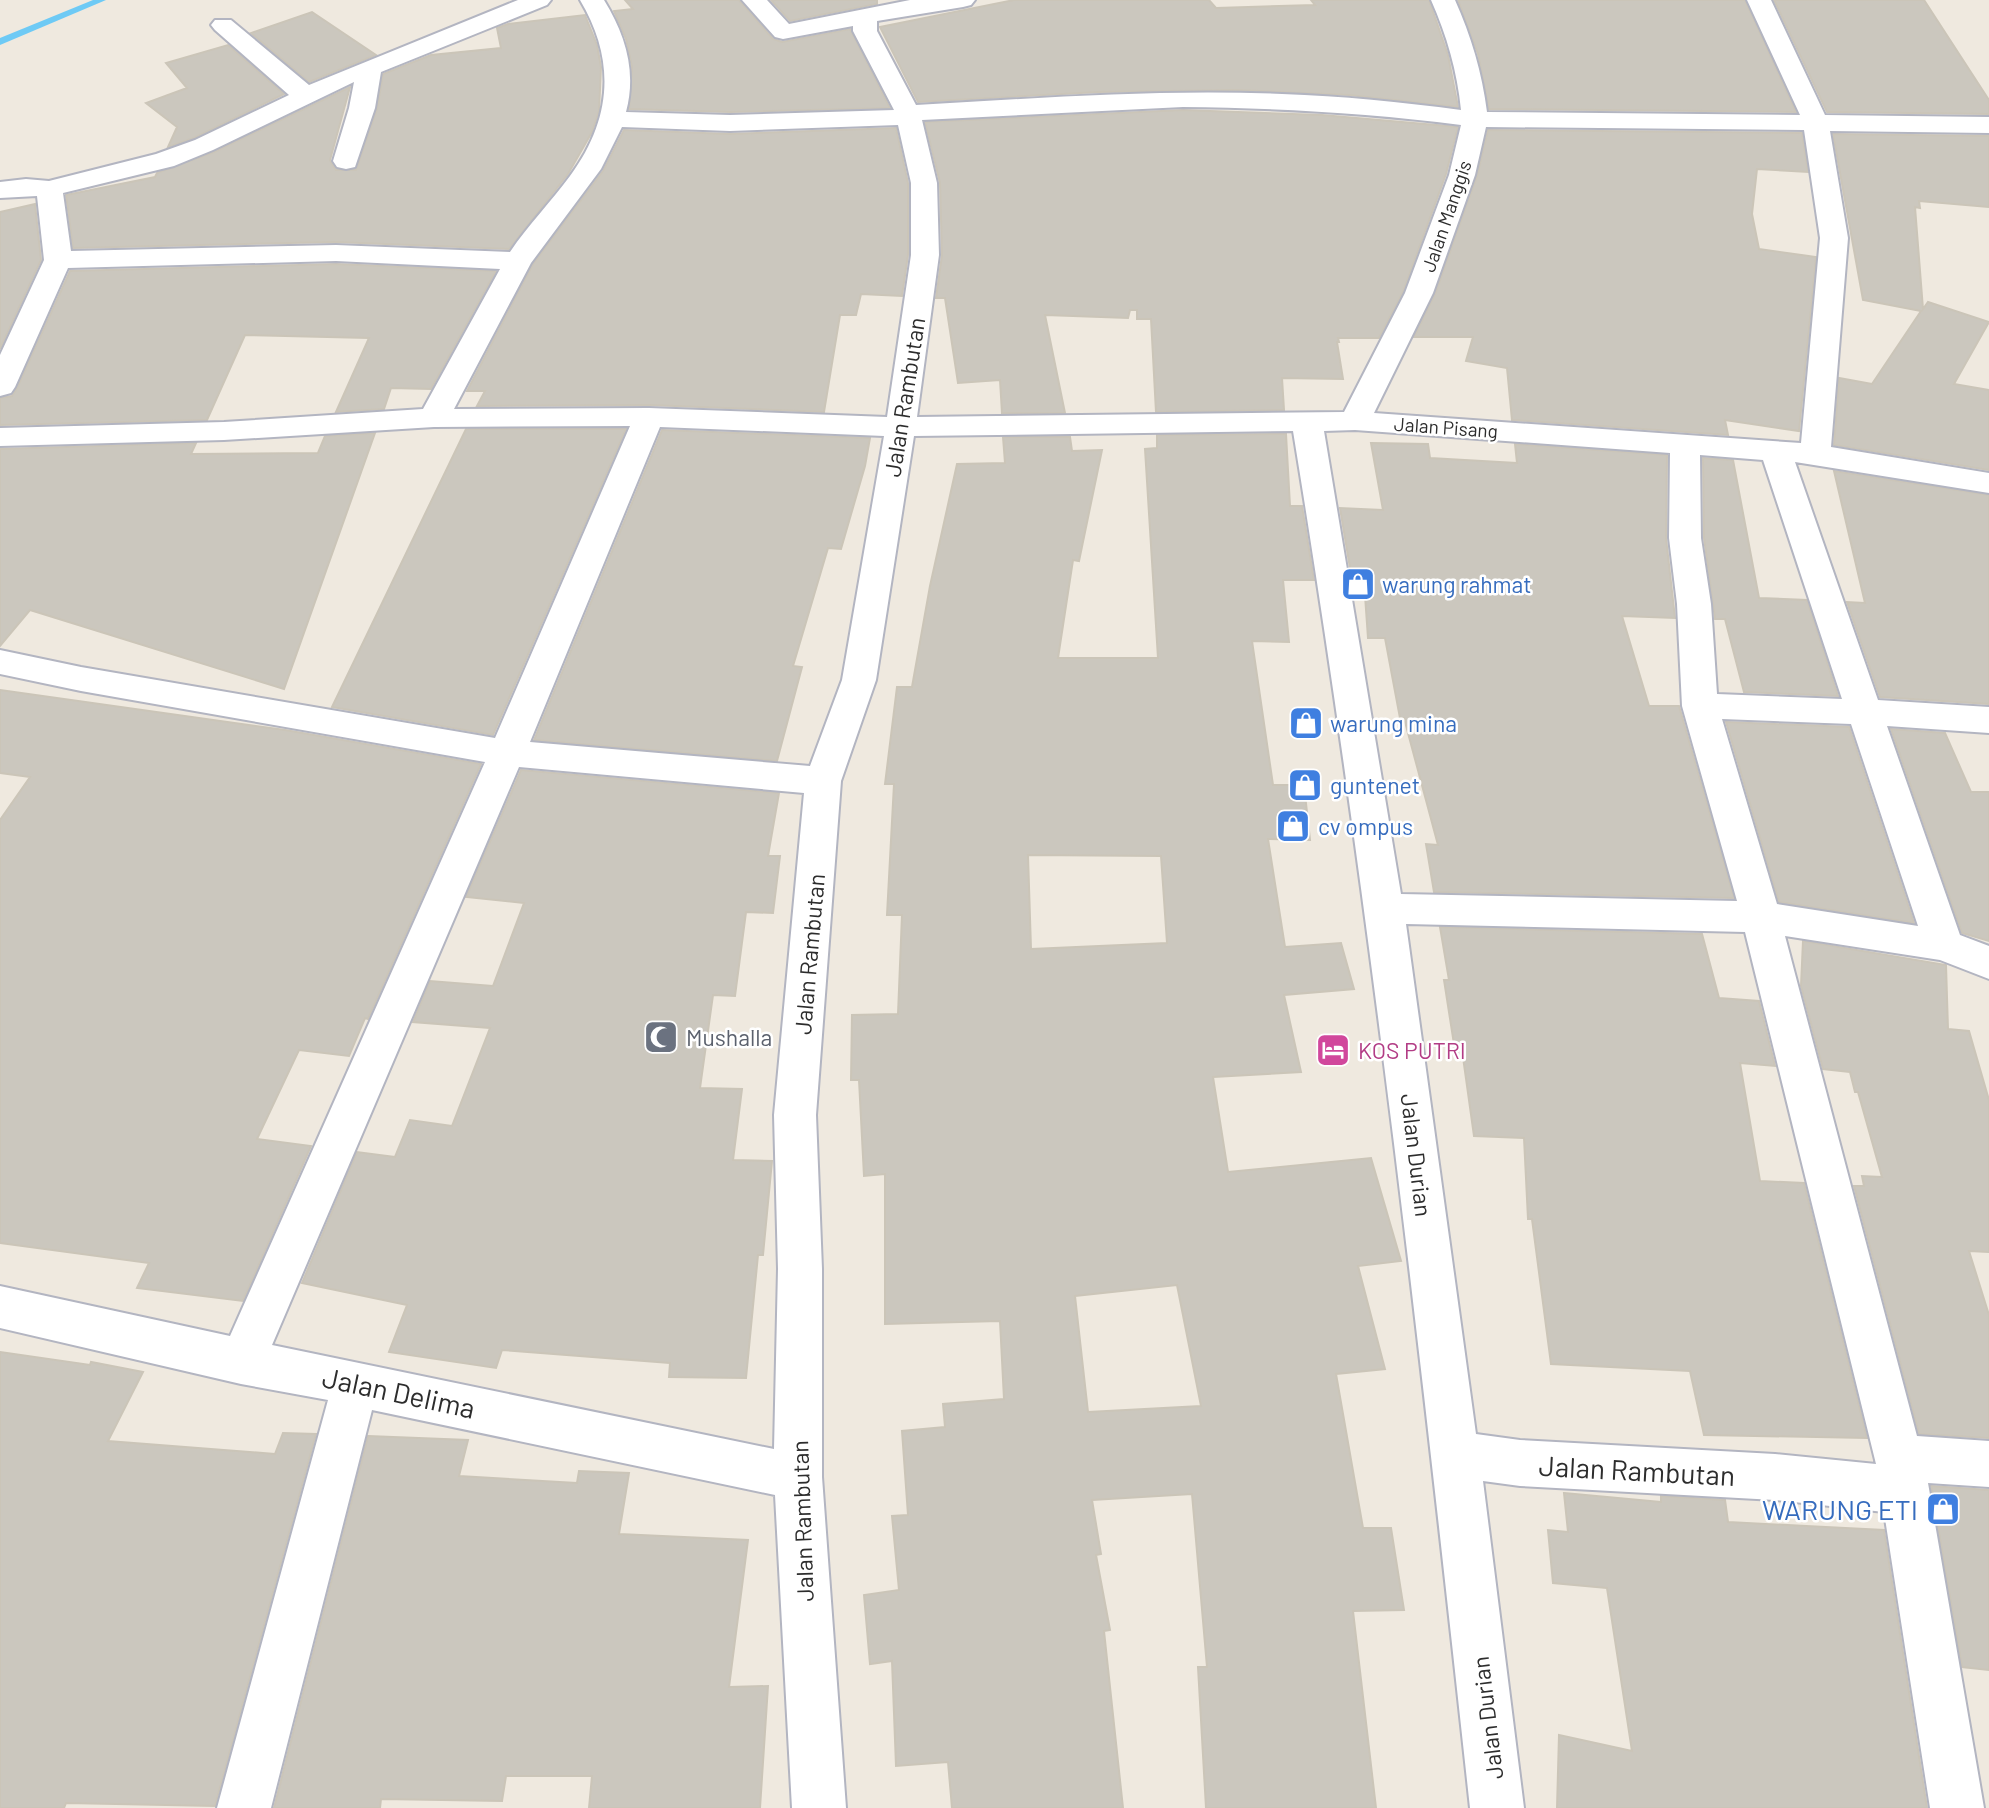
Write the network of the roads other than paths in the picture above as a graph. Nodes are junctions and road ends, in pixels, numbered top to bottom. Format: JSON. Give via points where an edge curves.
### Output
{"nodes":[{"id":1,"x":539,"y":0,"type":"edge"},
{"id":2,"x":592,"y":0,"type":"edge"},
{"id":3,"x":754,"y":0,"type":"edge"},
{"id":4,"x":963,"y":0,"type":"edge"},
{"id":5,"x":1443,"y":0,"type":"edge"},
{"id":6,"x":1759,"y":0,"type":"edge"},
{"id":7,"x":865,"y":17,"type":"junction"},
{"id":8,"x":223,"y":25,"type":"dead end"},
{"id":9,"x":369,"y":68,"type":"junction"},
{"id":10,"x":306,"y":96,"type":"junction"},
{"id":11,"x":908,"y":115,"type":"junction"},
{"id":12,"x":613,"y":119,"type":"junction"},
{"id":13,"x":1475,"y":119,"type":"junction"},
{"id":14,"x":1816,"y":123,"type":"junction"},
{"id":15,"x":1989,"y":125,"type":"edge"},
{"id":16,"x":346,"y":161,"type":"dead end"},
{"id":17,"x":49,"y":189,"type":"junction"},
{"id":18,"x":0,"y":190,"type":"edge"},
{"id":19,"x":58,"y":260,"type":"junction"},
{"id":20,"x":519,"y":261,"type":"junction"},
{"id":21,"x":0,"y":387,"type":"edge"},
{"id":22,"x":649,"y":417,"type":"junction"},
{"id":23,"x":434,"y":418,"type":"junction"},
{"id":24,"x":1307,"y":421,"type":"junction"},
{"id":25,"x":1354,"y":421,"type":"junction"},
{"id":26,"x":899,"y":426,"type":"junction"},
{"id":27,"x":0,"y":437,"type":"edge"},
{"id":28,"x":1685,"y":444,"type":"junction"},
{"id":29,"x":1775,"y":450,"type":"junction"},
{"id":30,"x":1815,"y":454,"type":"junction"},
{"id":31,"x":1989,"y":484,"type":"edge"},
{"id":32,"x":0,"y":662,"type":"edge"},
{"id":33,"x":1700,"y":706,"type":"junction"},
{"id":34,"x":1866,"y":712,"type":"junction"},
{"id":35,"x":1989,"y":720,"type":"edge"},
{"id":36,"x":507,"y":753,"type":"junction"},
{"id":37,"x":823,"y":781,"type":"junction"},
{"id":38,"x":1386,"y":909,"type":"junction"},
{"id":39,"x":1761,"y":918,"type":"junction"},
{"id":40,"x":1944,"y":945,"type":"junction"},
{"id":41,"x":1989,"y":963,"type":"edge"},
{"id":42,"x":0,"y":1307,"type":"edge"},
{"id":43,"x":241,"y":1362,"type":"junction"},
{"id":44,"x":356,"y":1382,"type":"junction"},
{"id":45,"x":1456,"y":1454,"type":"junction"},
{"id":46,"x":1989,"y":1464,"type":"edge"},
{"id":47,"x":1902,"y":1475,"type":"junction"},
{"id":48,"x":797,"y":1477,"type":"junction"},
{"id":49,"x":244,"y":1808,"type":"edge"},
{"id":50,"x":819,"y":1808,"type":"edge"},
{"id":51,"x":1497,"y":1808,"type":"edge"},
{"id":52,"x":1956,"y":1808,"type":"edge"}],
"edges":[{"from":1,"to":9,"type":"street"},
{"from":2,"to":12,"type":"street","via":[[608,28],[619,69]]},
{"from":3,"to":7,"type":"street","via":[[783,32]]},
{"from":4,"to":7,"type":"street"},
{"from":5,"to":13,"type":"street","name":"Jalan Manggis","via":[[1470,78]]},
{"from":6,"to":14,"type":"street"},
{"from":7,"to":11,"type":"street","name":"Jalan Rambutan","via":[[865,32]]},
{"from":8,"to":10,"type":"street"},
{"from":9,"to":10,"type":"street"},
{"from":9,"to":16,"type":"street"},
{"from":10,"to":17,"type":"street","via":[[165,160]]},
{"from":11,"to":12,"type":"street","via":[[730,123]]},
{"from":11,"to":13,"type":"street","via":[[1058,104],[1225,100],[1371,106]]},
{"from":11,"to":26,"type":"street","name":"Jalan Rambutan","via":[[924,183],[925,255]]},
{"from":12,"to":20,"type":"street","via":[[588,169]]},
{"from":13,"to":14,"type":"street"},
{"from":13,"to":25,"type":"street","name":"Jalan Manggis","via":[[1462,174],[1419,293]]},
{"from":14,"to":15,"type":"street"},
{"from":14,"to":30,"type":"street","via":[[1834,237]]},
{"from":17,"to":18,"type":"street"},
{"from":17,"to":19,"type":"street"},
{"from":19,"to":20,"type":"street","via":[[336,253]]},
{"from":19,"to":21,"type":"street"},
{"from":20,"to":23,"type":"street"},
{"from":22,"to":23,"type":"street","name":"Jalan Pisang"},
{"from":22,"to":26,"type":"street","name":"Jalan Pisang"},
{"from":22,"to":36,"type":"street"},
{"from":23,"to":27,"type":"street","name":"Jalan Pisang","via":[[224,431]]},
{"from":24,"to":25,"type":"street","name":"Jalan Pisang"},
{"from":24,"to":26,"type":"street","name":"Jalan Pisang"},
{"from":24,"to":38,"type":"street","name":"Jalan Durian"},
{"from":25,"to":28,"type":"street","name":"Jalan Pisang"},
{"from":26,"to":37,"type":"street","name":"Jalan Rambutan","via":[[859,680]]},
{"from":28,"to":29,"type":"street","name":"Jalan Pisang"},
{"from":28,"to":33,"type":"street","via":[[1685,538]]},
{"from":29,"to":30,"type":"street","name":"Jalan Pisang"},
{"from":29,"to":34,"type":"street"},
{"from":30,"to":31,"type":"street","name":"Jalan Pisang"},
{"from":32,"to":36,"type":"street"},
{"from":33,"to":34,"type":"street"},
{"from":33,"to":39,"type":"street"},
{"from":34,"to":35,"type":"street"},
{"from":34,"to":40,"type":"street"},
{"from":36,"to":37,"type":"street"},
{"from":36,"to":43,"type":"street"},
{"from":37,"to":48,"type":"street","name":"Jalan Rambutan","via":[[795,1115],[800,1269]]},
{"from":38,"to":39,"type":"street"},
{"from":38,"to":45,"type":"street","name":"Jalan Durian"},
{"from":39,"to":40,"type":"street"},
{"from":39,"to":47,"type":"street"},
{"from":40,"to":41,"type":"street"},
{"from":42,"to":43,"type":"street","name":"Jalan Delima"},
{"from":43,"to":44,"type":"street","name":"Jalan Delima"},
{"from":44,"to":48,"type":"street","name":"Jalan Delima"},
{"from":44,"to":49,"type":"street"},
{"from":45,"to":47,"type":"street","name":"Jalan Rambutan","via":[[1520,1463],[1775,1477]]},
{"from":45,"to":51,"type":"street","name":"Jalan Durian"},
{"from":46,"to":47,"type":"street","name":"Jalan Rambutan"},
{"from":47,"to":52,"type":"street"},
{"from":48,"to":50,"type":"street","name":"Jalan Rambutan"}]}
